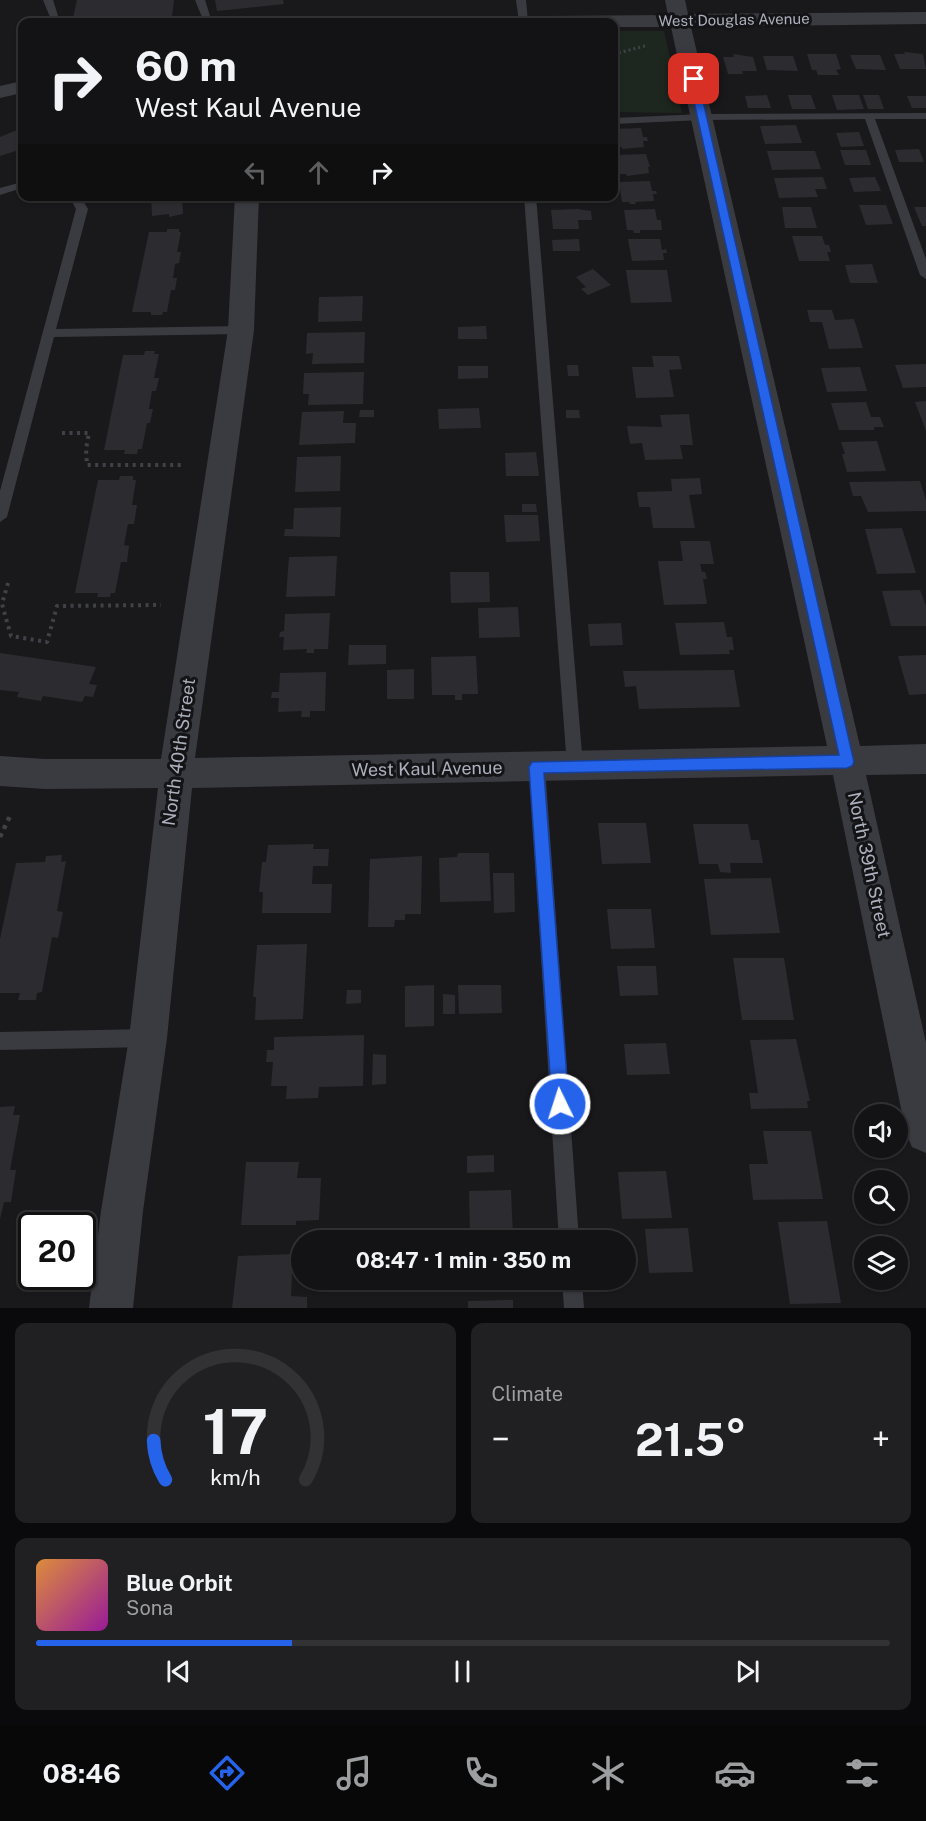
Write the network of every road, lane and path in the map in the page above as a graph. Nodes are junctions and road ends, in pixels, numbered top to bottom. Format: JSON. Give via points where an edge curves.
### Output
{"nodes":[{"id":1,"x":48,"y":0,"type":"edge"},
{"id":2,"x":200,"y":0,"type":"edge"},
{"id":3,"x":521,"y":0,"type":"edge"},
{"id":4,"x":678,"y":10,"type":"edge"},
{"id":5,"x":55,"y":18,"type":"edge"},
{"id":6,"x":207,"y":18,"type":"edge"},
{"id":7,"x":523,"y":18,"type":"edge"},
{"id":8,"x":588,"y":18,"type":"edge"},
{"id":9,"x":926,"y":18,"type":"edge"},
{"id":10,"x":655,"y":41,"type":"dead end"},
{"id":11,"x":618,"y":53,"type":"edge"},
{"id":12,"x":18,"y":88,"type":"edge"},
{"id":13,"x":0,"y":92,"type":"edge"},
{"id":14,"x":869,"y":116,"type":"junction"},
{"id":15,"x":926,"y":116,"type":"edge"},
{"id":16,"x":702,"y":117,"type":"junction"},
{"id":17,"x":618,"y":121,"type":"edge"},
{"id":18,"x":18,"y":186,"type":"edge"},
{"id":19,"x":0,"y":192,"type":"edge"},
{"id":20,"x":77,"y":201,"type":"edge"},
{"id":21,"x":247,"y":201,"type":"edge"},
{"id":22,"x":530,"y":201,"type":"edge"},
{"id":23,"x":926,"y":275,"type":"edge"},
{"id":24,"x":241,"y":330,"type":"junction"},
{"id":25,"x":49,"y":333,"type":"junction"},
{"id":26,"x":62,"y":433,"type":"dead end"},
{"id":27,"x":182,"y":465,"type":"dead end"},
{"id":28,"x":0,"y":517,"type":"edge"},
{"id":29,"x":8,"y":583,"type":"dead end"},
{"id":30,"x":161,"y":605,"type":"dead end"},
{"id":31,"x":926,"y":759,"type":"edge"},
{"id":32,"x":847,"y":762,"type":"junction"},
{"id":33,"x":575,"y":766,"type":"junction"},
{"id":34,"x":537,"y":767,"type":"junction"},
{"id":35,"x":0,"y":771,"type":"edge"},
{"id":36,"x":176,"y":774,"type":"junction"},
{"id":37,"x":11,"y":814,"type":"dead end"},
{"id":38,"x":0,"y":837,"type":"edge"},
{"id":39,"x":148,"y":1038,"type":"junction"},
{"id":40,"x":0,"y":1041,"type":"edge"},
{"id":41,"x":926,"y":1133,"type":"edge"},
{"id":42,"x":568,"y":1230,"type":"edge"},
{"id":43,"x":573,"y":1290,"type":"edge"},
{"id":44,"x":111,"y":1308,"type":"edge"},
{"id":45,"x":574,"y":1308,"type":"edge"}],
"edges":[{"from":1,"to":5,"type":"lane"},
{"from":2,"to":6,"type":"lane"},
{"from":3,"to":7,"type":"lane"},
{"from":4,"to":8,"type":"street","name":"West Douglas Avenue"},
{"from":4,"to":9,"type":"street","name":"West Douglas Avenue"},
{"from":4,"to":16,"type":"street","name":"North 39th Street"},
{"from":10,"to":11,"type":"path"},
{"from":12,"to":13,"type":"street"},
{"from":14,"to":15,"type":"lane"},
{"from":14,"to":16,"type":"lane"},
{"from":14,"to":23,"type":"lane"},
{"from":16,"to":17,"type":"lane"},
{"from":16,"to":32,"type":"street","name":"North 39th Street"},
{"from":18,"to":19,"type":"lane"},
{"from":20,"to":25,"type":"lane","via":[[82,209]]},
{"from":21,"to":24,"type":"street","name":"North 40th Street"},
{"from":22,"to":33,"type":"lane"},
{"from":24,"to":25,"type":"lane"},
{"from":24,"to":36,"type":"street","name":"North 40th Street"},
{"from":25,"to":28,"type":"lane"},
{"from":26,"to":27,"type":"path","via":[[89,433],[87,465]]},
{"from":29,"to":30,"type":"path","via":[[2,604],[11,636],[47,642],[57,606]]},
{"from":31,"to":32,"type":"street","name":"West Kaul Avenue"},
{"from":32,"to":33,"type":"street","name":"West Kaul Avenue"},
{"from":32,"to":41,"type":"street","name":"North 39th Street"},
{"from":33,"to":34,"type":"street","name":"West Kaul Avenue"},
{"from":34,"to":36,"type":"street","name":"West Kaul Avenue"},
{"from":34,"to":42,"type":"lane"},
{"from":35,"to":36,"type":"street","name":"West Kaul Avenue"},
{"from":36,"to":39,"type":"street","name":"North 40th Street"},
{"from":37,"to":38,"type":"path"},
{"from":39,"to":40,"type":"lane"},
{"from":39,"to":44,"type":"street","name":"North 40th Street"},
{"from":43,"to":45,"type":"lane"}]}
